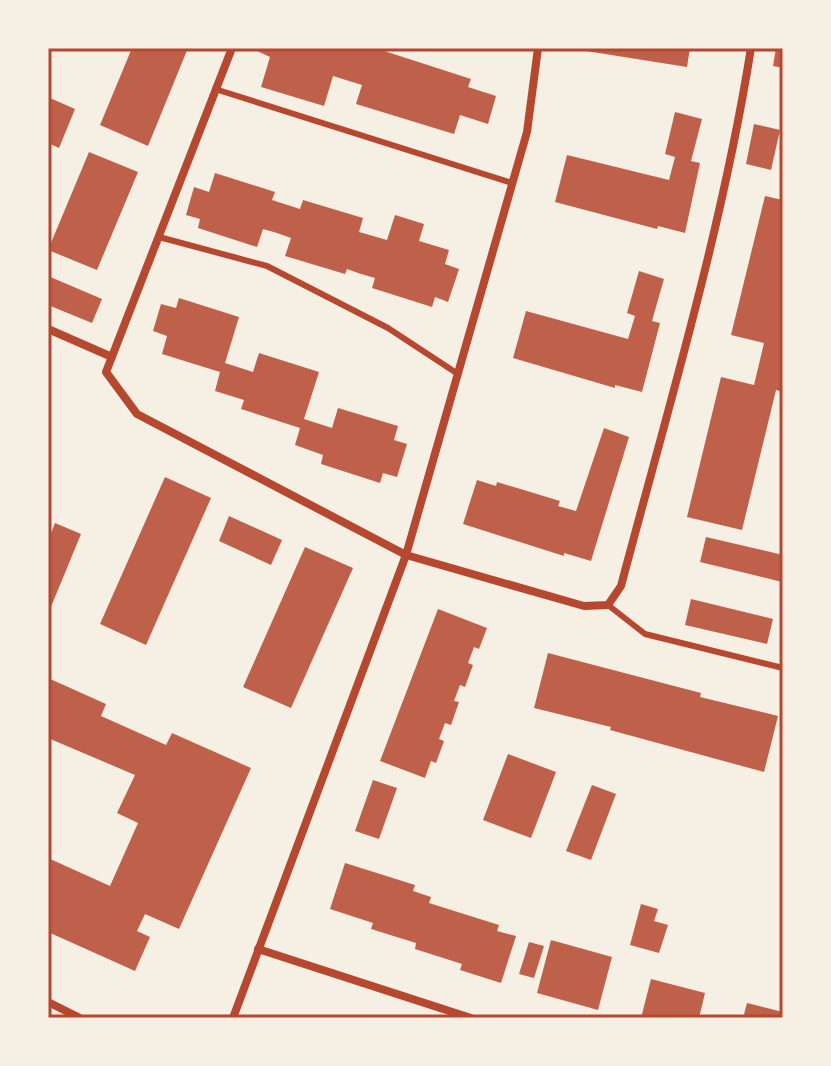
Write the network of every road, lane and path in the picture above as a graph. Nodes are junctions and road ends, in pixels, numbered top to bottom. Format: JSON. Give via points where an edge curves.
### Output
{"nodes":[{"id":1,"x":232,"y":48,"type":"edge"},
{"id":2,"x":538,"y":48,"type":"edge"},
{"id":3,"x":751,"y":48,"type":"edge"},
{"id":4,"x":215,"y":89,"type":"junction"},
{"id":5,"x":512,"y":183,"type":"junction"},
{"id":6,"x":159,"y":237,"type":"junction"},
{"id":7,"x":48,"y":329,"type":"edge"},
{"id":8,"x":112,"y":357,"type":"junction"},
{"id":9,"x":458,"y":374,"type":"junction"},
{"id":10,"x":406,"y":555,"type":"junction"},
{"id":11,"x":608,"y":605,"type":"junction"},
{"id":12,"x":783,"y":668,"type":"edge"},
{"id":13,"x":258,"y":949,"type":"junction"},
{"id":14,"x":48,"y":1002,"type":"edge"},
{"id":15,"x":80,"y":1018,"type":"edge"},
{"id":16,"x":233,"y":1018,"type":"edge"},
{"id":17,"x":471,"y":1018,"type":"edge"}],
"edges":[{"from":1,"to":4,"type":"street"},
{"from":2,"to":5,"type":"street","via":[[527,132]]},
{"from":3,"to":11,"type":"street","via":[[701,285],[621,586]]},
{"from":4,"to":5,"type":"lane"},
{"from":4,"to":6,"type":"street"},
{"from":5,"to":9,"type":"street"},
{"from":6,"to":8,"type":"street"},
{"from":6,"to":9,"type":"lane","via":[[267,266],[388,328]]},
{"from":7,"to":8,"type":"street"},
{"from":8,"to":10,"type":"street","via":[[106,372],[137,414]]},
{"from":9,"to":10,"type":"street"},
{"from":10,"to":11,"type":"street","via":[[584,606]]},
{"from":10,"to":13,"type":"street"},
{"from":11,"to":12,"type":"lane","via":[[645,634]]},
{"from":13,"to":16,"type":"street"},
{"from":13,"to":17,"type":"street"},
{"from":14,"to":15,"type":"street"}]}
